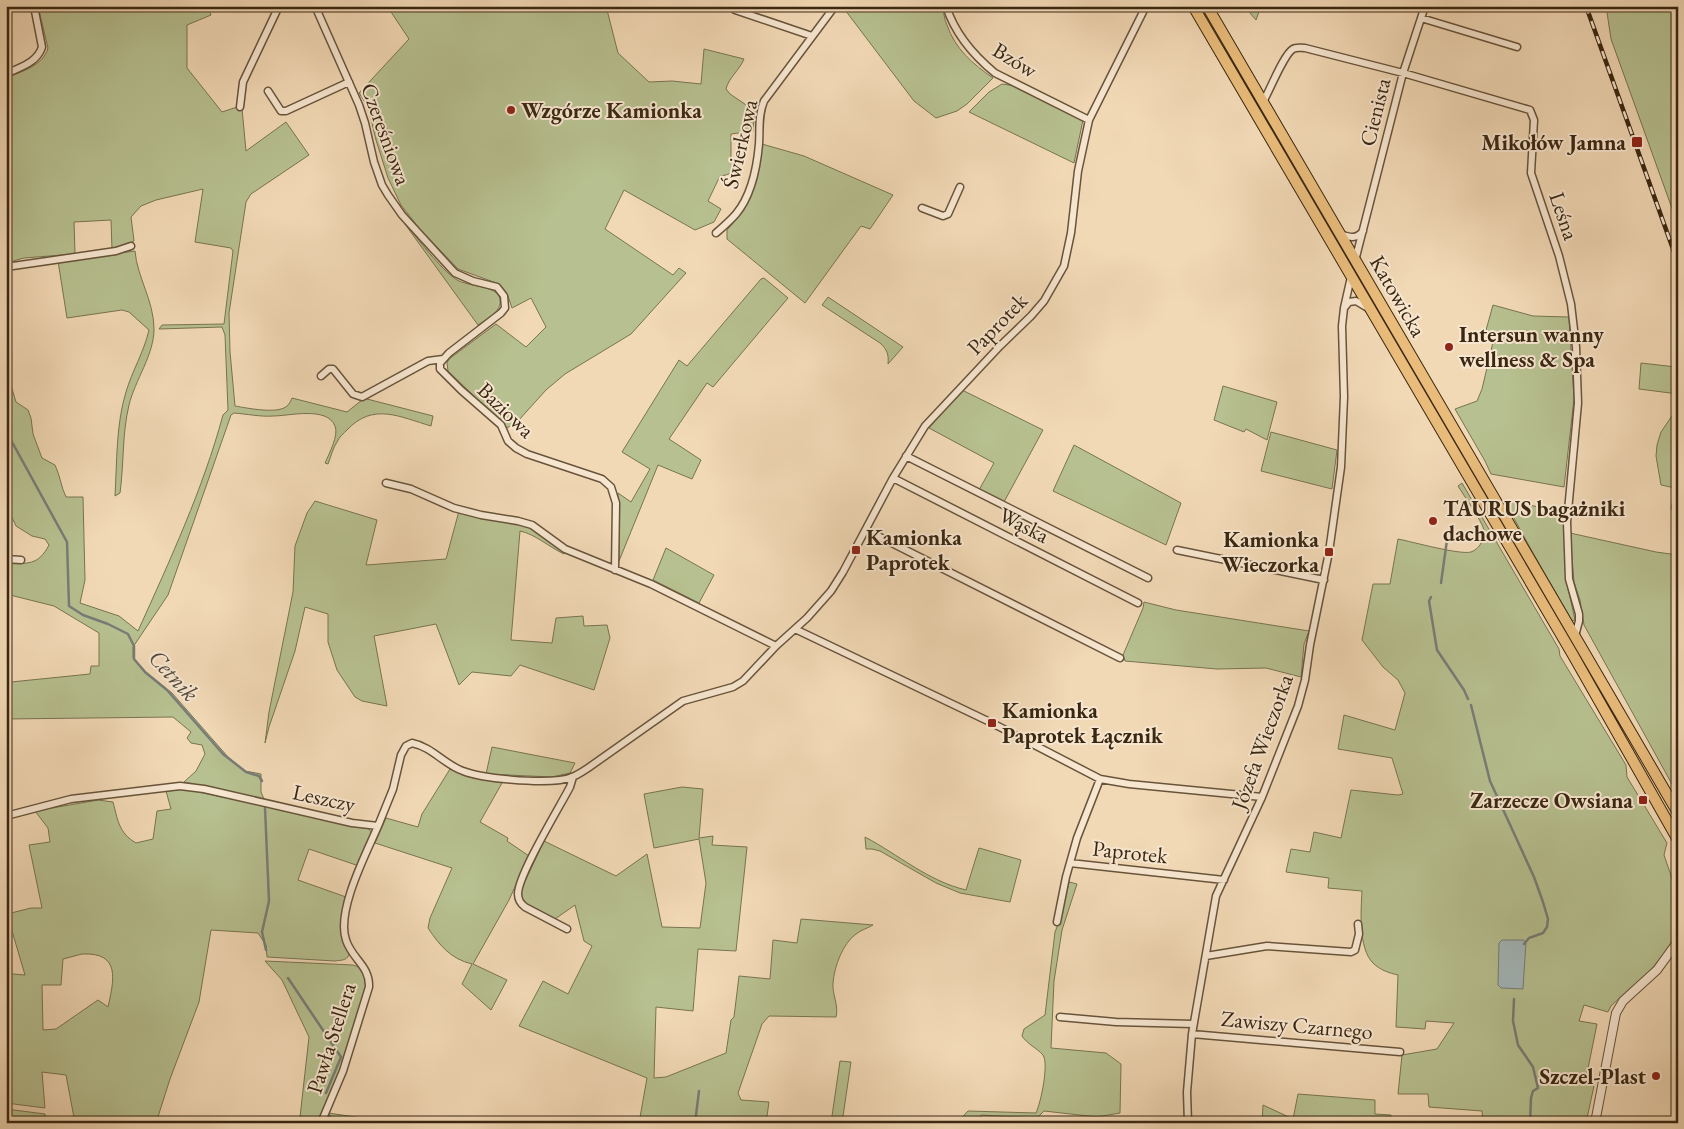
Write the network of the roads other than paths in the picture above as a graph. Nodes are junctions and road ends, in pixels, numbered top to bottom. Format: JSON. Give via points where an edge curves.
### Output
{"nodes":[{"id":1,"x":34,"y":6,"type":"edge"},
{"id":2,"x":280,"y":6,"type":"edge"},
{"id":3,"x":315,"y":6,"type":"edge"},
{"id":4,"x":730,"y":6,"type":"edge"},
{"id":5,"x":835,"y":6,"type":"edge"},
{"id":6,"x":946,"y":6,"type":"edge"},
{"id":7,"x":1134,"y":6,"type":"edge"},
{"id":8,"x":1193,"y":6,"type":"edge"},
{"id":9,"x":1207,"y":6,"type":"edge"},
{"id":10,"x":1425,"y":6,"type":"edge"},
{"id":11,"x":1145,"y":8,"type":"edge"},
{"id":12,"x":1421,"y":18,"type":"junction"},
{"id":13,"x":812,"y":36,"type":"junction"},
{"id":14,"x":1518,"y":47,"type":"dead end"},
{"id":15,"x":1402,"y":73,"type":"junction"},
{"id":16,"x":6,"y":74,"type":"edge"},
{"id":17,"x":349,"y":82,"type":"junction"},
{"id":18,"x":268,"y":92,"type":"dead end"},
{"id":19,"x":1263,"y":102,"type":"junction"},
{"id":20,"x":240,"y":108,"type":"dead end"},
{"id":21,"x":1089,"y":120,"type":"junction"},
{"id":22,"x":960,"y":188,"type":"dead end"},
{"id":23,"x":922,"y":208,"type":"dead end"},
{"id":24,"x":1365,"y":227,"type":"junction"},
{"id":25,"x":1338,"y":232,"type":"junction"},
{"id":26,"x":716,"y":233,"type":"dead end"},
{"id":27,"x":131,"y":246,"type":"dead end"},
{"id":28,"x":1356,"y":261,"type":"junction"},
{"id":29,"x":6,"y":267,"type":"edge"},
{"id":30,"x":1351,"y":277,"type":"junction"},
{"id":31,"x":1344,"y":308,"type":"junction"},
{"id":32,"x":1371,"y":311,"type":"junction"},
{"id":33,"x":443,"y":359,"type":"junction"},
{"id":34,"x":321,"y":376,"type":"dead end"},
{"id":35,"x":906,"y":456,"type":"junction"},
{"id":36,"x":893,"y":478,"type":"junction"},
{"id":37,"x":386,"y":483,"type":"dead end"},
{"id":38,"x":866,"y":530,"type":"junction"},
{"id":39,"x":1177,"y":550,"type":"dead end"},
{"id":40,"x":6,"y":559,"type":"edge"},
{"id":41,"x":21,"y":560,"type":"dead end"},
{"id":42,"x":615,"y":570,"type":"junction"},
{"id":43,"x":1148,"y":578,"type":"dead end"},
{"id":44,"x":1324,"y":580,"type":"junction"},
{"id":45,"x":1138,"y":603,"type":"dead end"},
{"id":46,"x":796,"y":629,"type":"junction"},
{"id":47,"x":1574,"y":637,"type":"junction"},
{"id":48,"x":776,"y":646,"type":"junction"},
{"id":49,"x":1120,"y":658,"type":"dead end"},
{"id":50,"x":743,"y":681,"type":"joint"},
{"id":51,"x":573,"y":777,"type":"junction"},
{"id":52,"x":1100,"y":779,"type":"junction"},
{"id":53,"x":1262,"y":798,"type":"junction"},
{"id":54,"x":1678,"y":813,"type":"edge"},
{"id":55,"x":6,"y":816,"type":"edge"},
{"id":56,"x":378,"y":826,"type":"junction"},
{"id":57,"x":1678,"y":840,"type":"edge"},
{"id":58,"x":1070,"y":863,"type":"junction"},
{"id":59,"x":1224,"y":880,"type":"junction"},
{"id":60,"x":1057,"y":922,"type":"dead end"},
{"id":61,"x":1358,"y":924,"type":"dead end"},
{"id":62,"x":567,"y":929,"type":"dead end"},
{"id":63,"x":1678,"y":942,"type":"edge"},
{"id":64,"x":1206,"y":956,"type":"junction"},
{"id":65,"x":1060,"y":1017,"type":"dead end"},
{"id":66,"x":1193,"y":1024,"type":"junction"},
{"id":67,"x":1192,"y":1034,"type":"junction"},
{"id":68,"x":1400,"y":1052,"type":"dead end"},
{"id":69,"x":321,"y":1123,"type":"edge"},
{"id":70,"x":1188,"y":1123,"type":"edge"},
{"id":71,"x":1595,"y":1123,"type":"edge"}],
"edges":[{"from":1,"to":16,"type":"street","via":[[42,47],[40,52],[35,60]]},
{"from":2,"to":20,"type":"street","via":[[242,82]]},
{"from":3,"to":17,"type":"street","name":"Czereśniowa"},
{"from":4,"to":13,"type":"street"},
{"from":5,"to":13,"type":"street","name":"Świerkowa"},
{"from":6,"to":21,"type":"street","name":"Bzów","via":[[965,43],[995,73]]},
{"from":7,"to":11,"type":"street"},
{"from":8,"to":30,"type":"main road","name":"Katowicka"},
{"from":9,"to":19,"type":"main road","name":"Katowicka"},
{"from":10,"to":12,"type":"street","name":"Cienista"},
{"from":11,"to":21,"type":"street","name":"Paprotek"},
{"from":12,"to":14,"type":"street"},
{"from":12,"to":15,"type":"street","name":"Cienista"},
{"from":13,"to":26,"type":"street","name":"Świerkowa","via":[[764,101],[759,144],[748,191],[735,215]]},
{"from":15,"to":19,"type":"street","name":"Leśna","via":[[1296,48],[1285,55]]},
{"from":15,"to":24,"type":"street","name":"Cienista"},
{"from":15,"to":47,"type":"street","name":"Leśna","via":[[1532,113],[1531,173],[1559,256],[1576,347],[1578,403],[1567,522],[1569,579],[1579,614]]},
{"from":17,"to":18,"type":"street","via":[[286,111],[281,111]]},
{"from":17,"to":33,"type":"street","name":"Czereśniowa","via":[[366,123],[370,151],[382,185],[398,210],[455,273],[497,287],[504,296],[505,308],[501,313]]},
{"from":19,"to":25,"type":"main road","name":"Katowicka"},
{"from":21,"to":35,"type":"street","name":"Paprotek","via":[[1064,266],[1031,316],[943,404],[924,426]]},
{"from":22,"to":23,"type":"street","via":[[948,214],[943,216]]},
{"from":24,"to":25,"type":"street","via":[[1353,238]]},
{"from":24,"to":28,"type":"street","name":"Cienista"},
{"from":25,"to":28,"type":"main road","name":"Katowicka"},
{"from":27,"to":29,"type":"street"},
{"from":28,"to":47,"type":"main road","name":"Katowicka"},
{"from":30,"to":31,"type":"street","name":"Józefa Wieczorka"},
{"from":30,"to":32,"type":"main road","name":"Katowicka"},
{"from":31,"to":32,"type":"street","via":[[1349,302],[1356,301]]},
{"from":31,"to":44,"type":"street","name":"Józefa Wieczorka","via":[[1340,468]]},
{"from":32,"to":57,"type":"main road","name":"Katowicka"},
{"from":33,"to":34,"type":"street","via":[[428,361],[362,397],[353,394],[333,370],[329,369]]},
{"from":33,"to":42,"type":"street","name":"Baziowa","via":[[440,369],[501,425],[508,441],[516,448],[602,479],[612,487],[616,503]]},
{"from":35,"to":36,"type":"street","name":"Paprotek"},
{"from":35,"to":43,"type":"street"},
{"from":36,"to":38,"type":"street","name":"Paprotek"},
{"from":36,"to":45,"type":"street","name":"Wąska"},
{"from":37,"to":42,"type":"street","via":[[411,489],[454,508],[532,525],[566,549]]},
{"from":38,"to":46,"type":"street","name":"Paprotek","via":[[831,590]]},
{"from":38,"to":49,"type":"street"},
{"from":39,"to":44,"type":"street"},
{"from":40,"to":41,"type":"street"},
{"from":42,"to":48,"type":"street","via":[[690,602]]},
{"from":44,"to":53,"type":"street","name":"Józefa Wieczorka","via":[[1306,680]]},
{"from":46,"to":48,"type":"street","name":"Paprotek"},
{"from":46,"to":52,"type":"street"},
{"from":47,"to":54,"type":"main road","name":"Katowicka"},
{"from":48,"to":50,"type":"street","name":"Paprotek"},
{"from":50,"to":51,"type":"street","name":"Leszczy","via":[[733,688],[683,701]]},
{"from":51,"to":56,"type":"street","name":"Leszczy","via":[[549,781],[482,777],[462,771],[412,743],[401,755]]},
{"from":51,"to":62,"type":"street","via":[[524,872],[518,892],[525,907]]},
{"from":52,"to":53,"type":"street"},
{"from":52,"to":58,"type":"street","name":"Paprotek"},
{"from":53,"to":59,"type":"street","name":"Józefa Wieczorka"},
{"from":55,"to":56,"type":"street","name":"Leszczy","via":[[70,799],[180,786]]},
{"from":56,"to":69,"type":"street","name":"Pawła Stellera","via":[[347,903],[343,923],[346,940],[367,971],[369,988],[344,1071]]},
{"from":58,"to":59,"type":"street","name":"Paprotek"},
{"from":58,"to":60,"type":"street"},
{"from":59,"to":64,"type":"street","name":"Józefa Wieczorka","via":[[1216,896]]},
{"from":61,"to":64,"type":"street","via":[[1358,944],[1350,952],[1267,946]]},
{"from":63,"to":71,"type":"street","via":[[1657,970],[1619,1006]]},
{"from":64,"to":66,"type":"street","name":"Józefa Wieczorka"},
{"from":65,"to":66,"type":"street"},
{"from":66,"to":67,"type":"street","name":"Józefa Wieczorka"},
{"from":67,"to":68,"type":"street","name":"Zawiszy Czarnego"},
{"from":67,"to":70,"type":"street","name":"Józefa Wieczorka"}]}
